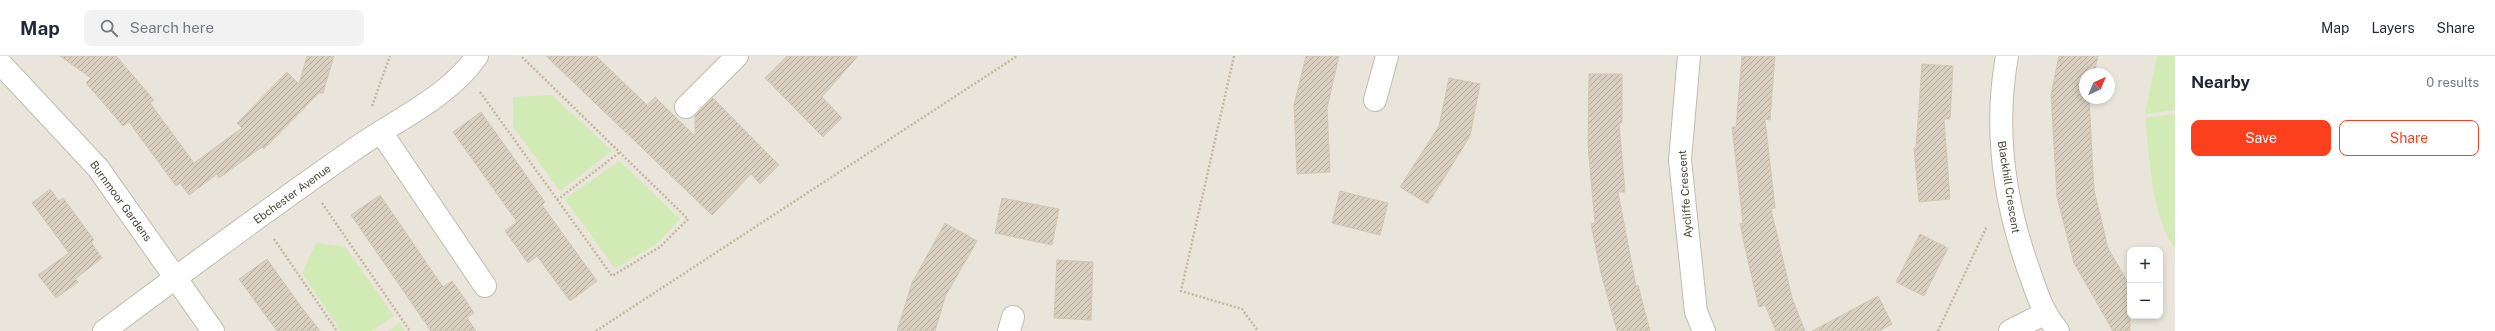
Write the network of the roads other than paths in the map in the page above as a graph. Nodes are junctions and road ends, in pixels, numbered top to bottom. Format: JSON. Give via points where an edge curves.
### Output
{"nodes":[{"id":1,"x":737,"y":56,"type":"edge"},
{"id":2,"x":1387,"y":56,"type":"edge"},
{"id":3,"x":1688,"y":56,"type":"edge"},
{"id":4,"x":2007,"y":56,"type":"edge"},
{"id":5,"x":0,"y":63,"type":"edge"},
{"id":6,"x":472,"y":64,"type":"edge"},
{"id":7,"x":1375,"y":100,"type":"dead end"},
{"id":8,"x":686,"y":107,"type":"dead end"},
{"id":9,"x":381,"y":132,"type":"junction"},
{"id":10,"x":176,"y":277,"type":"junction"},
{"id":11,"x":485,"y":286,"type":"dead end"},
{"id":12,"x":2044,"y":314,"type":"junction"},
{"id":13,"x":104,"y":331,"type":"edge"},
{"id":14,"x":213,"y":331,"type":"edge"},
{"id":15,"x":1704,"y":331,"type":"edge"},
{"id":16,"x":2010,"y":331,"type":"edge"},
{"id":17,"x":2058,"y":331,"type":"edge"}],
"edges":[{"from":1,"to":8,"type":"street"},
{"from":2,"to":7,"type":"street"},
{"from":3,"to":15,"type":"street","name":"Aycliffe Crescent","via":[[1680,160],[1696,312]]},
{"from":4,"to":12,"type":"street","name":"Blackhill Crescent","via":[[2001,87],[2001,150],[2016,234]]},
{"from":5,"to":10,"type":"street","name":"Burnmoor Gardens","via":[[98,168]]},
{"from":6,"to":9,"type":"street","name":"Ebchester Avenue"},
{"from":9,"to":10,"type":"street","name":"Ebchester Avenue"},
{"from":9,"to":11,"type":"street"},
{"from":10,"to":13,"type":"street","name":"Ebchester Avenue"},
{"from":10,"to":14,"type":"street","name":"Burnmoor Gardens"},
{"from":12,"to":16,"type":"street"},
{"from":12,"to":17,"type":"street","name":"Blackhill Crescent"}]}
